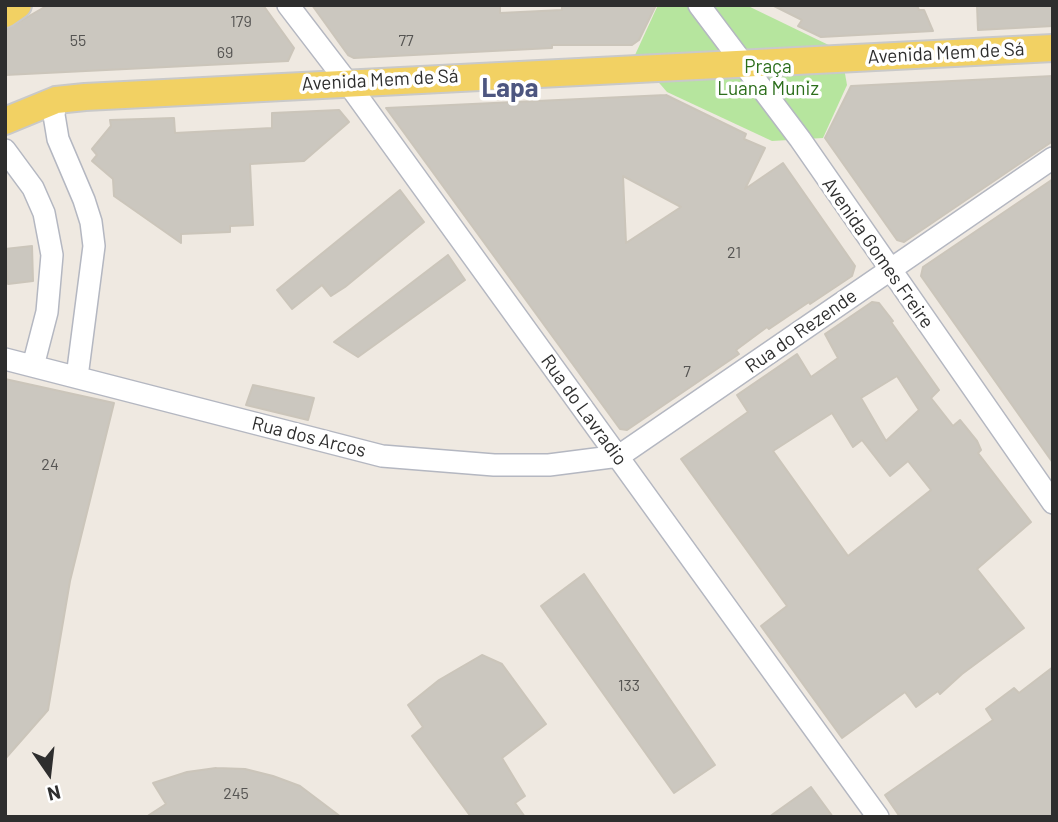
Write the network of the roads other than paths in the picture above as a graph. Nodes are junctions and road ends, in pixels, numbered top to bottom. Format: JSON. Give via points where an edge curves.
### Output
{"nodes":[{"id":1,"x":18,"y":5,"type":"edge"},
{"id":2,"x":288,"y":5,"type":"edge"},
{"id":3,"x":699,"y":5,"type":"edge"},
{"id":4,"x":5,"y":14,"type":"edge"},
{"id":5,"x":1053,"y":48,"type":"edge"},
{"id":6,"x":743,"y":63,"type":"junction"},
{"id":7,"x":347,"y":82,"type":"junction"},
{"id":8,"x":56,"y":100,"type":"junction"},
{"id":9,"x":5,"y":121,"type":"edge"},
{"id":10,"x":5,"y":150,"type":"edge"},
{"id":11,"x":1053,"y":158,"type":"edge"},
{"id":12,"x":888,"y":269,"type":"junction"},
{"id":13,"x":5,"y":359,"type":"edge"},
{"id":14,"x":33,"y":366,"type":"junction"},
{"id":15,"x":77,"y":377,"type":"junction"},
{"id":16,"x":618,"y":456,"type":"junction"},
{"id":17,"x":1053,"y":503,"type":"edge"},
{"id":18,"x":878,"y":817,"type":"edge"}],
"edges":[{"from":1,"to":4,"type":"main road"},
{"from":2,"to":7,"type":"street","name":"Rua do Lavradio"},
{"from":3,"to":6,"type":"street","name":"Avenida Gomes Freire"},
{"from":5,"to":6,"type":"main road","name":"Avenida Mem de Sá"},
{"from":6,"to":7,"type":"main road","name":"Avenida Mem de Sá"},
{"from":6,"to":12,"type":"street","name":"Avenida Gomes Freire"},
{"from":7,"to":8,"type":"main road","name":"Avenida Mem de Sá"},
{"from":7,"to":16,"type":"street","name":"Rua do Lavradio"},
{"from":8,"to":9,"type":"main road","name":"Avenida Mem de Sá"},
{"from":8,"to":15,"type":"street","via":[[58,139],[88,211],[94,246]]},
{"from":10,"to":14,"type":"street","via":[[33,188],[44,213],[52,255],[47,312]]},
{"from":11,"to":12,"type":"street","name":"Rua do Rezende"},
{"from":12,"to":16,"type":"street","name":"Rua do Rezende"},
{"from":12,"to":17,"type":"street","name":"Avenida Gomes Freire"},
{"from":13,"to":14,"type":"street","name":"Rua dos Arcos"},
{"from":14,"to":15,"type":"street","name":"Rua dos Arcos"},
{"from":15,"to":16,"type":"street","name":"Rua dos Arcos","via":[[382,456],[549,466]]},
{"from":16,"to":18,"type":"street","name":"Rua do Lavradio"}]}
